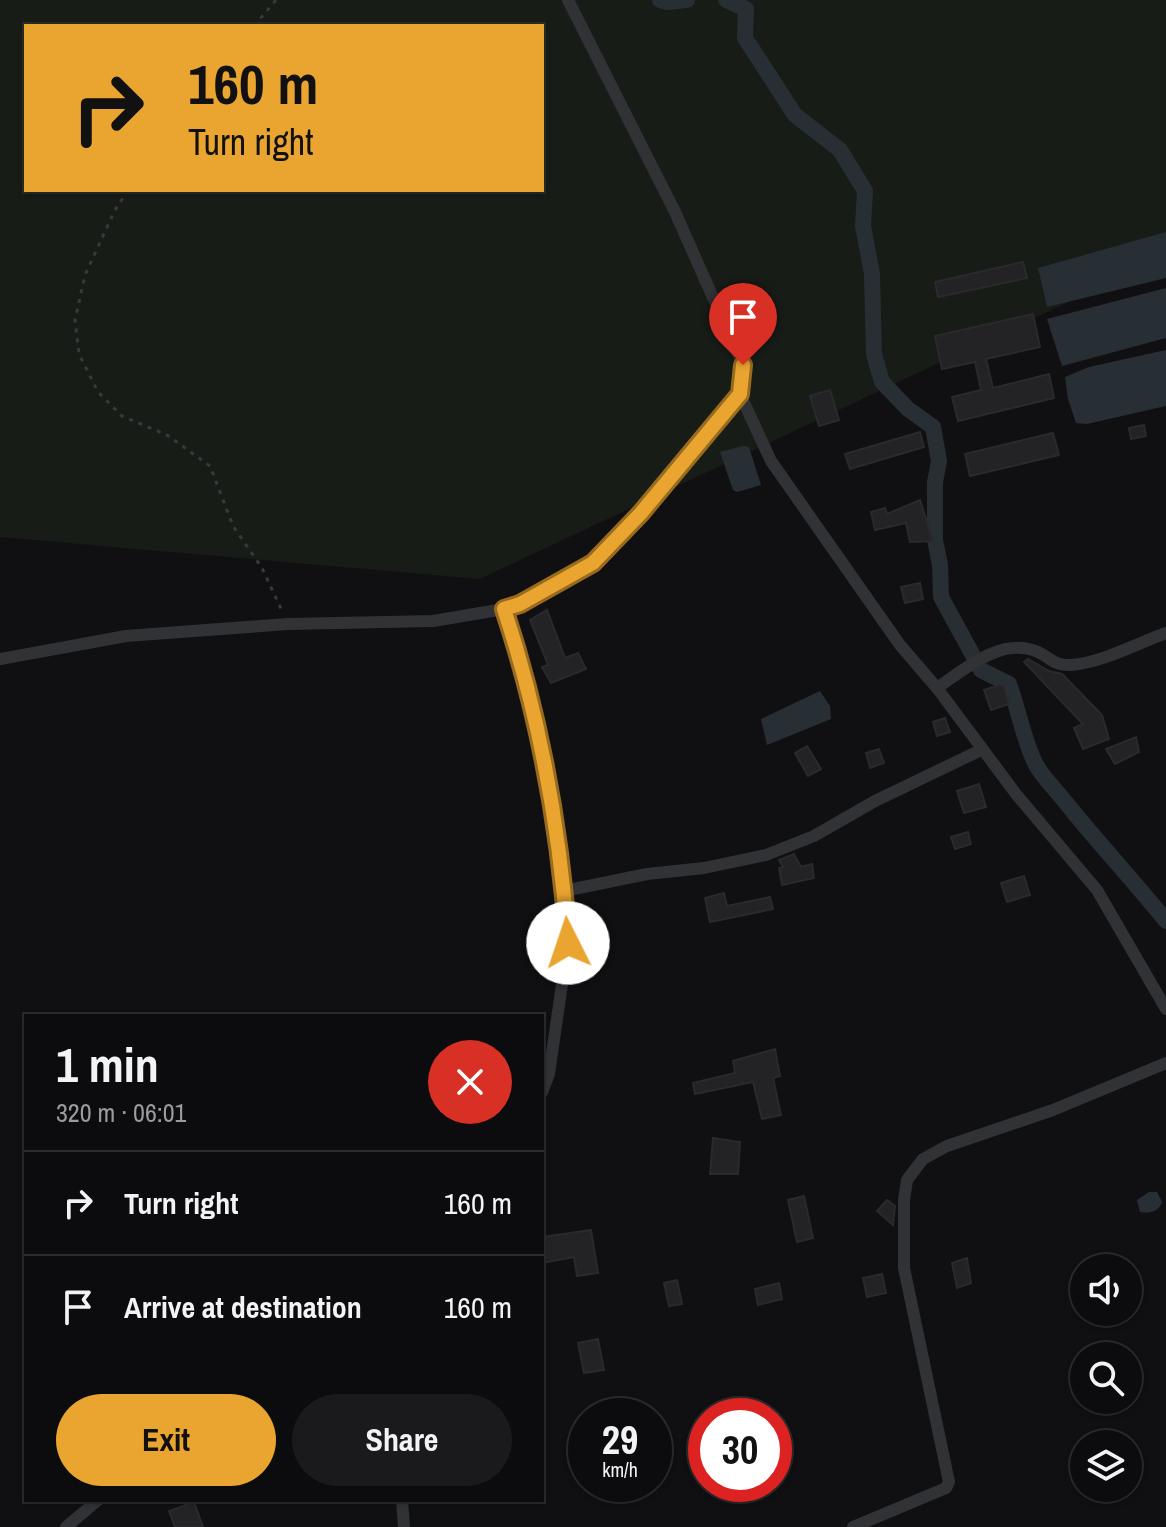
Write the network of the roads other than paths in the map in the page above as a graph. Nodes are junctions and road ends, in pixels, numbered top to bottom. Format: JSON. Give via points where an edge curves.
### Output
{"nodes":[{"id":1,"x":568,"y":0,"type":"edge"},
{"id":2,"x":740,"y":394,"type":"junction"},
{"id":3,"x":504,"y":609,"type":"junction"},
{"id":4,"x":1166,"y":633,"type":"edge"},
{"id":5,"x":0,"y":659,"type":"edge"},
{"id":6,"x":937,"y":688,"type":"junction"},
{"id":7,"x":981,"y":750,"type":"junction"},
{"id":8,"x":564,"y":891,"type":"junction"},
{"id":9,"x":1166,"y":1009,"type":"edge"},
{"id":10,"x":1166,"y":1063,"type":"edge"},
{"id":11,"x":544,"y":1087,"type":"edge"},
{"id":12,"x":96,"y":1502,"type":"edge"},
{"id":13,"x":402,"y":1502,"type":"edge"},
{"id":14,"x":69,"y":1526,"type":"edge"},
{"id":15,"x":404,"y":1527,"type":"edge"},
{"id":16,"x":853,"y":1527,"type":"edge"}],
"edges":[{"from":1,"to":2,"type":"street","via":[[675,212],[731,337],[743,365]]},
{"from":2,"to":3,"type":"street","via":[[593,563]]},
{"from":2,"to":6,"type":"street","via":[[771,461],[900,645]]},
{"from":3,"to":5,"type":"street","via":[[433,621],[288,624],[126,636]]},
{"from":3,"to":8,"type":"street","via":[[546,767]]},
{"from":4,"to":6,"type":"street","via":[[1070,665],[1053,663],[1040,652],[1010,649],[984,656]]},
{"from":6,"to":7,"type":"street"},
{"from":7,"to":8,"type":"street","via":[[766,855]]},
{"from":7,"to":9,"type":"street","via":[[1097,890]]},
{"from":8,"to":11,"type":"street","via":[[568,943]]},
{"from":10,"to":16,"type":"street","via":[[947,1146],[923,1159],[907,1180],[904,1268],[949,1482],[946,1488]]},
{"from":12,"to":14,"type":"street"},
{"from":13,"to":15,"type":"street"}]}
